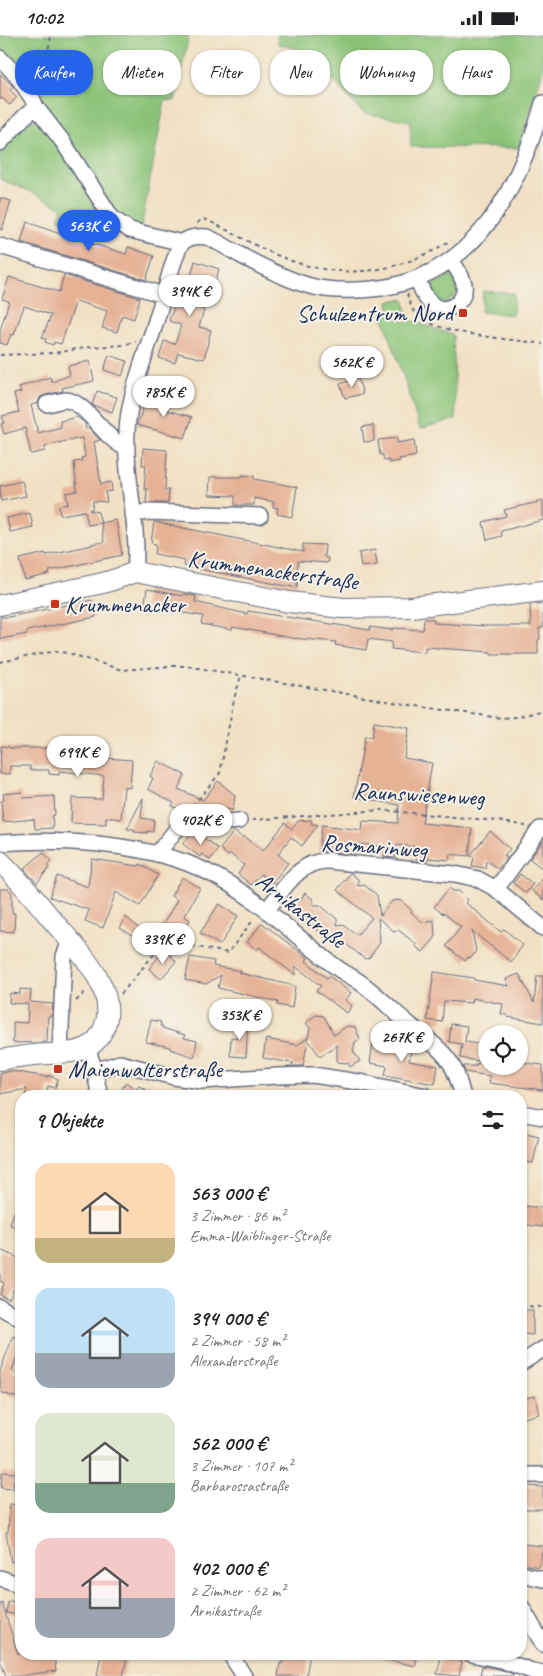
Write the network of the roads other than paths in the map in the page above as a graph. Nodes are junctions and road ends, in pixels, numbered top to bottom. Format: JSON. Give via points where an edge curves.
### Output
{"nodes":[{"id":1,"x":0,"y":58,"type":"edge"},
{"id":2,"x":543,"y":103,"type":"edge"},
{"id":3,"x":36,"y":107,"type":"junction"},
{"id":4,"x":0,"y":143,"type":"edge"},
{"id":5,"x":184,"y":242,"type":"junction"},
{"id":6,"x":0,"y":246,"type":"edge"},
{"id":7,"x":451,"y":260,"type":"junction"},
{"id":8,"x":410,"y":280,"type":"junction"},
{"id":9,"x":164,"y":295,"type":"junction"},
{"id":10,"x":47,"y":404,"type":"dead end"},
{"id":11,"x":127,"y":448,"type":"junction"},
{"id":12,"x":133,"y":514,"type":"junction"},
{"id":13,"x":260,"y":516,"type":"dead end"},
{"id":14,"x":135,"y":571,"type":"junction"},
{"id":15,"x":543,"y":591,"type":"edge"},
{"id":16,"x":0,"y":605,"type":"edge"},
{"id":17,"x":238,"y":821,"type":"road end"},
{"id":18,"x":540,"y":829,"type":"road end"},
{"id":19,"x":0,"y":843,"type":"edge"},
{"id":20,"x":157,"y":854,"type":"junction"},
{"id":21,"x":0,"y":861,"type":"edge"},
{"id":22,"x":496,"y":889,"type":"junction"},
{"id":23,"x":265,"y":909,"type":"junction"},
{"id":24,"x":543,"y":928,"type":"edge"},
{"id":25,"x":70,"y":941,"type":"junction"},
{"id":26,"x":86,"y":1047,"type":"junction"},
{"id":27,"x":60,"y":1052,"type":"junction"},
{"id":28,"x":0,"y":1060,"type":"edge"},
{"id":29,"x":94,"y":1071,"type":"junction"},
{"id":30,"x":99,"y":1090,"type":"edge"},
{"id":31,"x":397,"y":1090,"type":"edge"},
{"id":32,"x":461,"y":1090,"type":"edge"},
{"id":33,"x":527,"y":1114,"type":"edge"},
{"id":34,"x":543,"y":1117,"type":"edge"},
{"id":35,"x":0,"y":1307,"type":"edge"},
{"id":36,"x":15,"y":1316,"type":"edge"},
{"id":37,"x":543,"y":1349,"type":"edge"},
{"id":38,"x":527,"y":1359,"type":"edge"},
{"id":39,"x":527,"y":1475,"type":"edge"},
{"id":40,"x":543,"y":1475,"type":"edge"},
{"id":41,"x":527,"y":1575,"type":"edge"},
{"id":42,"x":543,"y":1579,"type":"edge"},
{"id":43,"x":527,"y":1616,"type":"edge"},
{"id":44,"x":543,"y":1644,"type":"edge"},
{"id":45,"x":234,"y":1660,"type":"edge"},
{"id":46,"x":501,"y":1660,"type":"edge"},
{"id":47,"x":543,"y":1673,"type":"edge"},
{"id":48,"x":244,"y":1676,"type":"edge"}],
"edges":[{"from":1,"to":3,"type":"street","via":[[17,76]]},
{"from":2,"to":7,"type":"street","via":[[523,164],[506,198],[482,231]]},
{"from":3,"to":4,"type":"street"},
{"from":3,"to":5,"type":"street","via":[[114,221],[136,232]]},
{"from":5,"to":8,"type":"street","via":[[198,237],[210,238],[271,271],[318,288],[360,290]]},
{"from":5,"to":9,"type":"street","via":[[177,253]]},
{"from":6,"to":9,"type":"street"},
{"from":7,"to":8,"type":"street"},
{"from":7,"to":8,"type":"street","via":[[464,288],[455,305],[444,309],[432,305]]},
{"from":9,"to":11,"type":"street","via":[[131,403]]},
{"from":10,"to":11,"type":"street","via":[[65,400],[73,403]]},
{"from":11,"to":12,"type":"street"},
{"from":12,"to":13,"type":"street"},
{"from":12,"to":14,"type":"street"},
{"from":14,"to":15,"type":"main road","name":"Krummenackerstraße","via":[[289,602],[344,608],[411,607]]},
{"from":14,"to":16,"type":"main road","via":[[119,579]]},
{"from":17,"to":20,"type":"street","via":[[179,826]]},
{"from":18,"to":22,"type":"street"},
{"from":19,"to":20,"type":"street","name":"Arnikastraße","via":[[88,844]]},
{"from":20,"to":23,"type":"street","name":"Arnikastraße","via":[[218,877]]},
{"from":21,"to":25,"type":"main road"},
{"from":22,"to":23,"type":"street","name":"Rosmarinweg","via":[[478,879],[460,875],[324,861],[302,868]]},
{"from":22,"to":24,"type":"street","name":"Rosmarinweg"},
{"from":23,"to":32,"type":"street","name":"Arnikastraße","via":[[376,995],[428,1040],[452,1065]]},
{"from":25,"to":26,"type":"main road","via":[[98,977],[108,1010],[100,1035]]},
{"from":25,"to":27,"type":"street","via":[[64,956]]},
{"from":26,"to":27,"type":"main road"},
{"from":26,"to":29,"type":"street"},
{"from":27,"to":28,"type":"main road"},
{"from":29,"to":30,"type":"street"},
{"from":29,"to":31,"type":"street","via":[[120,1063],[202,1081],[313,1075]]},
{"from":33,"to":34,"type":"street"},
{"from":35,"to":36,"type":"street"},
{"from":37,"to":38,"type":"street"},
{"from":39,"to":40,"type":"street"},
{"from":41,"to":42,"type":"street"},
{"from":43,"to":44,"type":"street"},
{"from":45,"to":48,"type":"street"},
{"from":46,"to":47,"type":"street"}]}
